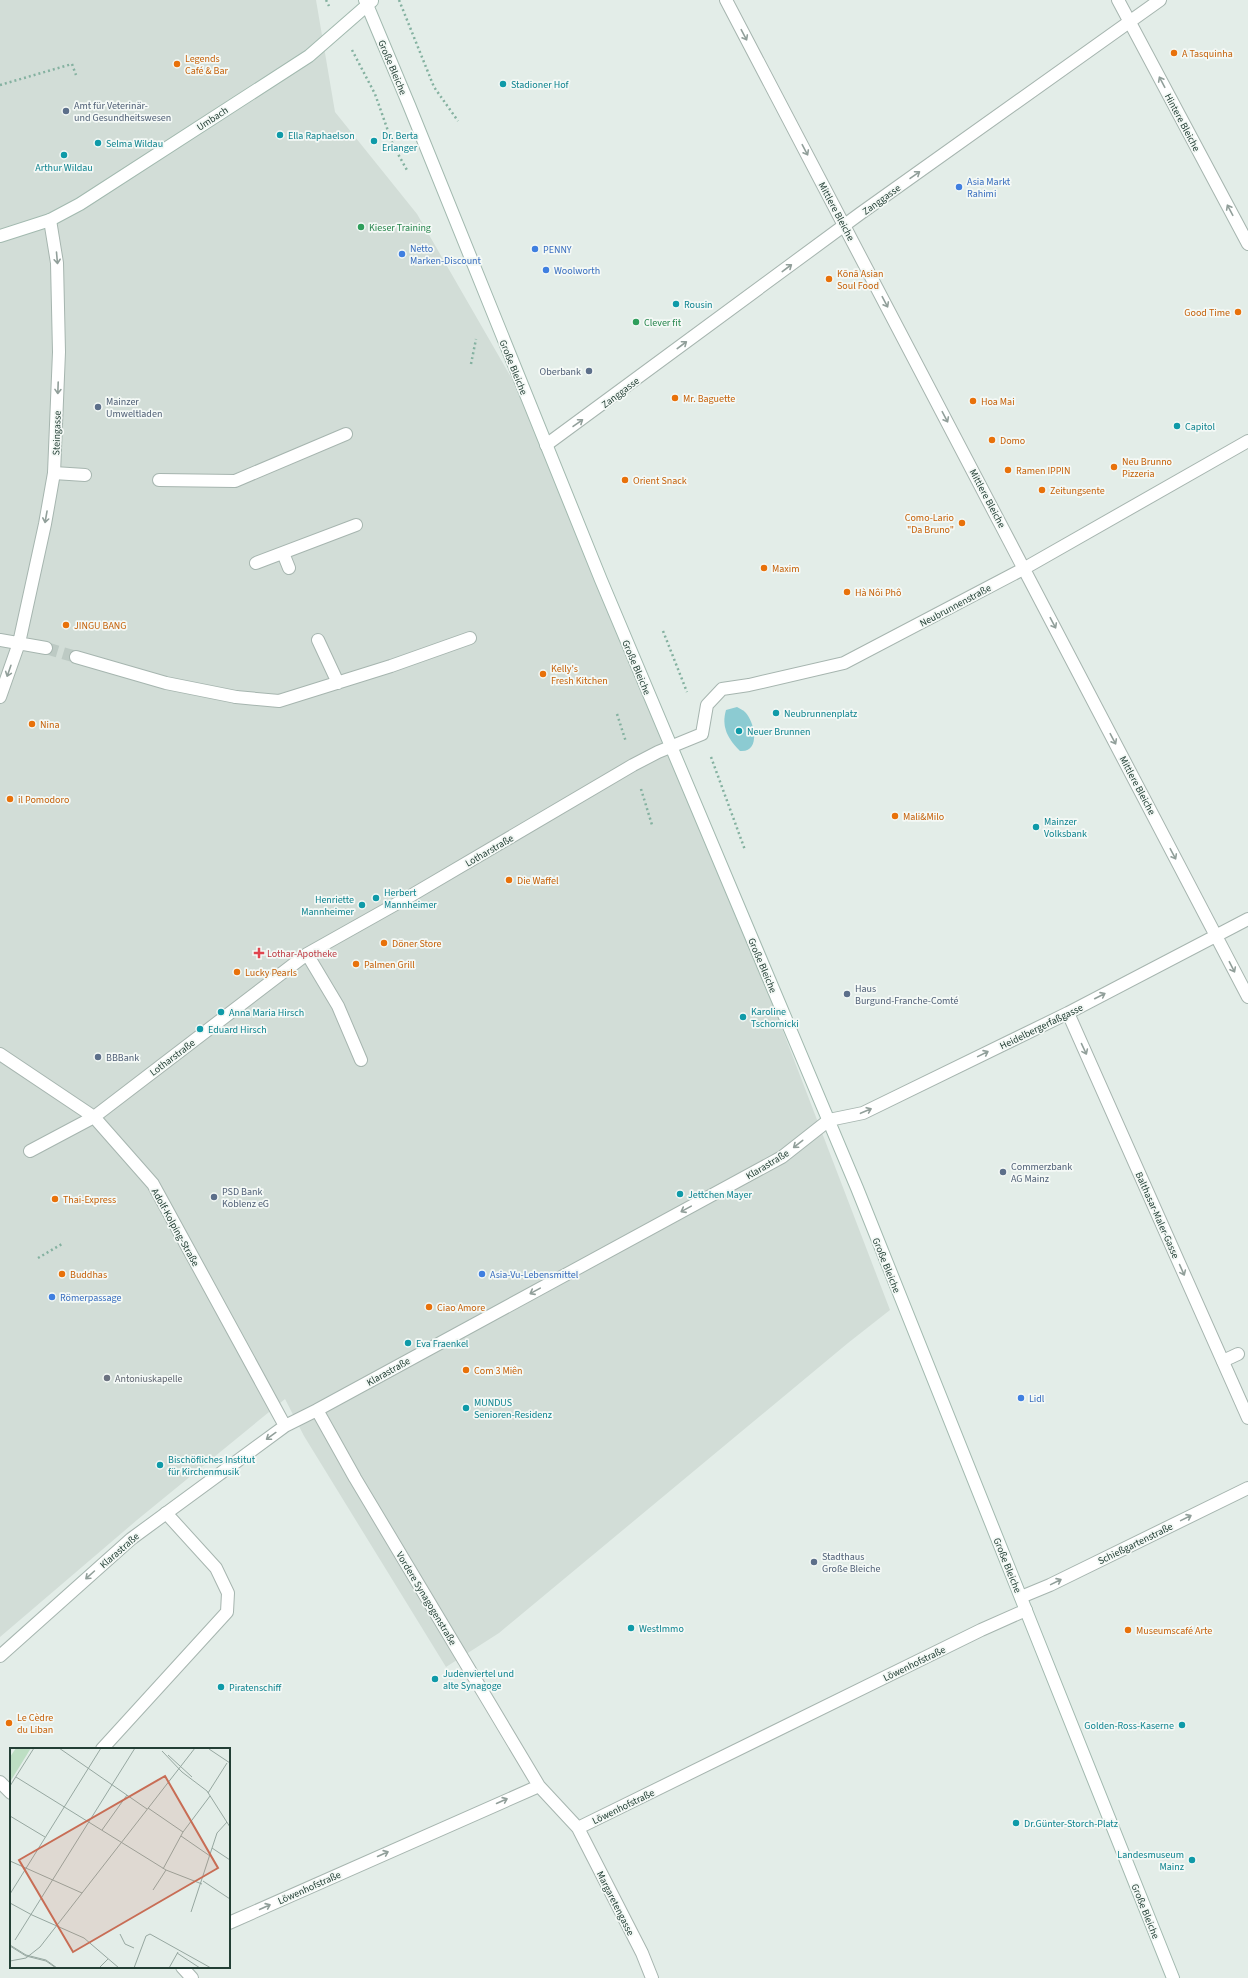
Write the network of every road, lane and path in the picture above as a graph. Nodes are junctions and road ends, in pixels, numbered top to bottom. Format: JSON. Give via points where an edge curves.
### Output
{"nodes":[{"id":1,"x":399,"y":0,"type":"edge"},
{"id":2,"x":726,"y":0,"type":"edge"},
{"id":3,"x":1118,"y":0,"type":"edge"},
{"id":4,"x":1160,"y":0,"type":"edge"},
{"id":5,"x":368,"y":2,"type":"edge"},
{"id":6,"x":1130,"y":22,"type":"junction"},
{"id":7,"x":340,"y":28,"type":"junction"},
{"id":8,"x":76,"y":75,"type":"dead end"},
{"id":9,"x":0,"y":85,"type":"edge"},
{"id":10,"x":458,"y":121,"type":"dead end"},
{"id":11,"x":392,"y":145,"type":"dead end"},
{"id":12,"x":50,"y":220,"type":"junction"},
{"id":13,"x":845,"y":225,"type":"junction"},
{"id":14,"x":0,"y":236,"type":"edge"},
{"id":15,"x":1248,"y":244,"type":"edge"},
{"id":16,"x":346,"y":434,"type":"dead end"},
{"id":17,"x":1248,"y":441,"type":"edge"},
{"id":18,"x":546,"y":445,"type":"junction"},
{"id":19,"x":54,"y":472,"type":"junction"},
{"id":20,"x":85,"y":474,"type":"dead end"},
{"id":21,"x":159,"y":480,"type":"dead end"},
{"id":22,"x":356,"y":525,"type":"dead end"},
{"id":23,"x":283,"y":553,"type":"junction"},
{"id":24,"x":256,"y":563,"type":"dead end"},
{"id":25,"x":289,"y":568,"type":"dead end"},
{"id":26,"x":1025,"y":568,"type":"junction"},
{"id":27,"x":470,"y":638,"type":"dead end"},
{"id":28,"x":0,"y":640,"type":"edge"},
{"id":29,"x":318,"y":640,"type":"dead end"},
{"id":30,"x":19,"y":643,"type":"junction"},
{"id":31,"x":46,"y":648,"type":"tunnel mouth"},
{"id":32,"x":76,"y":657,"type":"tunnel mouth"},
{"id":33,"x":338,"y":683,"type":"junction"},
{"id":34,"x":0,"y":697,"type":"edge"},
{"id":35,"x":671,"y":747,"type":"junction"},
{"id":36,"x":1248,"y":919,"type":"edge"},
{"id":37,"x":1216,"y":936,"type":"junction"},
{"id":38,"x":308,"y":954,"type":"junction"},
{"id":39,"x":1248,"y":997,"type":"edge"},
{"id":40,"x":1068,"y":1013,"type":"junction"},
{"id":41,"x":0,"y":1054,"type":"edge"},
{"id":42,"x":361,"y":1060,"type":"dead end"},
{"id":43,"x":94,"y":1117,"type":"junction"},
{"id":44,"x":829,"y":1120,"type":"junction"},
{"id":45,"x":30,"y":1151,"type":"dead end"},
{"id":46,"x":62,"y":1244,"type":"dead end"},
{"id":47,"x":38,"y":1258,"type":"dead end"},
{"id":48,"x":1238,"y":1354,"type":"dead end"},
{"id":49,"x":1223,"y":1362,"type":"junction"},
{"id":50,"x":317,"y":1410,"type":"junction"},
{"id":51,"x":1248,"y":1418,"type":"edge"},
{"id":52,"x":285,"y":1426,"type":"junction"},
{"id":53,"x":1248,"y":1488,"type":"edge"},
{"id":54,"x":166,"y":1513,"type":"junction"},
{"id":55,"x":1021,"y":1597,"type":"junction"},
{"id":56,"x":1026,"y":1610,"type":"junction"},
{"id":57,"x":0,"y":1656,"type":"edge"},
{"id":58,"x":103,"y":1748,"type":"edge"},
{"id":59,"x":0,"y":1782,"type":"edge"},
{"id":60,"x":539,"y":1786,"type":"junction"},
{"id":61,"x":10,"y":1792,"type":"edge"},
{"id":62,"x":578,"y":1828,"type":"junction"},
{"id":63,"x":230,"y":1923,"type":"edge"},
{"id":64,"x":183,"y":1968,"type":"edge"},
{"id":65,"x":192,"y":1978,"type":"edge"},
{"id":66,"x":652,"y":1978,"type":"edge"},
{"id":67,"x":1173,"y":1978,"type":"edge"}],
"edges":[{"from":1,"to":10,"type":"path","via":[[434,87]]},
{"from":2,"to":13,"type":"street","name":"Mittlere Bleiche","one_way":true},
{"from":3,"to":6,"type":"street","name":"Hintere Bleiche"},
{"from":4,"to":6,"type":"street","name":"Zanggasse"},
{"from":5,"to":7,"type":"street","name":"Umbach"},
{"from":5,"to":18,"type":"street","name":"Große Bleiche"},
{"from":13,"to":6,"type":"street","name":"Zanggasse","one_way":true},
{"from":15,"to":6,"type":"street","name":"Hintere Bleiche","one_way":true},
{"from":7,"to":11,"type":"path","via":[[375,94]]},
{"from":7,"to":12,"type":"street","name":"Umbach","via":[[309,56],[80,204]]},
{"from":8,"to":9,"type":"path","via":[[72,64]]},
{"from":12,"to":14,"type":"street","name":"Umbach"},
{"from":12,"to":19,"type":"street","name":"Steingasse","one_way":true,"via":[[57,263],[59,352]]},
{"from":18,"to":13,"type":"street","name":"Zanggasse","one_way":true},
{"from":13,"to":26,"type":"street","name":"Mittlere Bleiche","one_way":true},
{"from":16,"to":21,"type":"street","via":[[235,482]]},
{"from":17,"to":26,"type":"street","name":"Neubrunnenstraße"},
{"from":18,"to":35,"type":"street","name":"Große Bleiche"},
{"from":19,"to":20,"type":"street"},
{"from":19,"to":30,"type":"street","name":"Steingasse","one_way":true},
{"from":22,"to":23,"type":"street"},
{"from":23,"to":24,"type":"street"},
{"from":23,"to":25,"type":"street"},
{"from":26,"to":35,"type":"street","name":"Neubrunnenstraße","via":[[844,663],[722,689],[707,705],[702,734]]},
{"from":26,"to":37,"type":"street","name":"Mittlere Bleiche","one_way":true},
{"from":27,"to":33,"type":"street"},
{"from":28,"to":30,"type":"street"},
{"from":29,"to":33,"type":"street"},
{"from":30,"to":31,"type":"street"},
{"from":30,"to":34,"type":"street","name":"Steingasse","one_way":true},
{"from":32,"to":33,"type":"street","via":[[166,683],[236,698],[279,701]]},
{"from":35,"to":38,"type":"street","name":"Lotharstraße","via":[[619,774]]},
{"from":35,"to":44,"type":"street","name":"Große Bleiche"},
{"from":36,"to":37,"type":"street","name":"Heidelbergerfaßgasse"},
{"from":37,"to":39,"type":"street","name":"Mittlere Bleiche","one_way":true},
{"from":40,"to":37,"type":"street","name":"Heidelbergerfaßgasse","one_way":true},
{"from":38,"to":42,"type":"street","via":[[338,1006]]},
{"from":38,"to":43,"type":"street","name":"Lotharstraße"},
{"from":44,"to":40,"type":"street","name":"Heidelbergerfaßgasse","one_way":true,"via":[[863,1113]]},
{"from":40,"to":49,"type":"street","name":"Balthasar-Maler-Gasse","one_way":true},
{"from":41,"to":43,"type":"street","name":"Adolf-Kolping-Straße"},
{"from":43,"to":45,"type":"street","name":"Lotharstraße"},
{"from":43,"to":52,"type":"street","name":"Adolf-Kolping-Straße","via":[[153,1184]]},
{"from":44,"to":50,"type":"street","name":"Klarastraße","one_way":true,"via":[[782,1157]]},
{"from":44,"to":55,"type":"street","name":"Große Bleiche"},
{"from":46,"to":47,"type":"path"},
{"from":48,"to":49,"type":"street"},
{"from":49,"to":51,"type":"street","name":"Balthasar-Maler-Gasse"},
{"from":50,"to":52,"type":"street","name":"Klarastraße"},
{"from":50,"to":60,"type":"street","name":"Vordere Synagogenstraße"},
{"from":52,"to":54,"type":"street","name":"Klarastraße","one_way":true},
{"from":55,"to":53,"type":"street","name":"Schießgartenstraße","one_way":true},
{"from":54,"to":57,"type":"street","name":"Klarastraße","one_way":true,"via":[[131,1539]]},
{"from":54,"to":58,"type":"street","via":[[216,1568],[228,1593],[227,1612]]},
{"from":55,"to":56,"type":"street","name":"Große Bleiche"},
{"from":56,"to":62,"type":"street","name":"Löwenhofstraße"},
{"from":56,"to":67,"type":"street","name":"Große Bleiche"},
{"from":59,"to":61,"type":"street"},
{"from":60,"to":62,"type":"street"},
{"from":63,"to":60,"type":"street","name":"Löwenhofstraße","one_way":true},
{"from":62,"to":66,"type":"street","name":"Margaretengasse","via":[[642,1953]]},
{"from":64,"to":65,"type":"street"}]}
